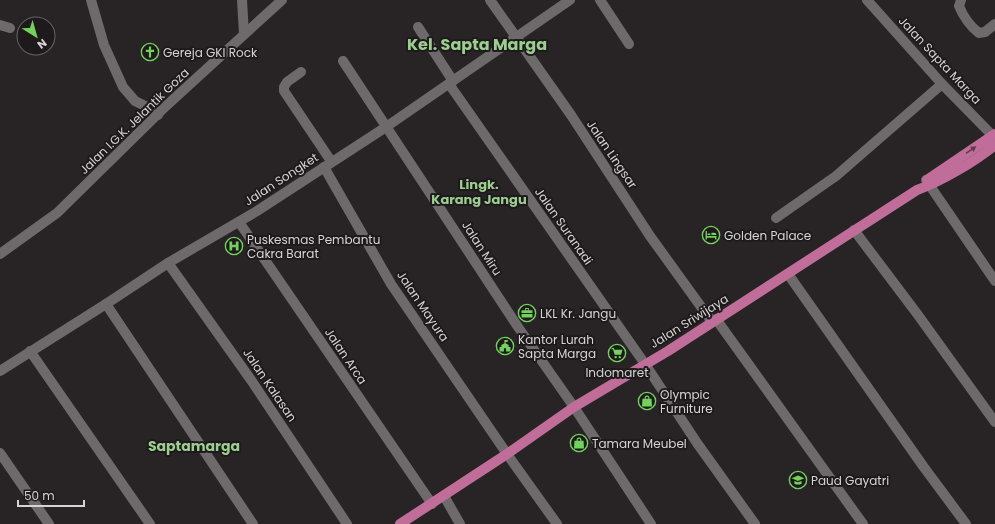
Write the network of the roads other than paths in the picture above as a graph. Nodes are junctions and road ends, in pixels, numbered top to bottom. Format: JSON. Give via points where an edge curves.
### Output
{"nodes":[{"id":1,"x":92,"y":0,"type":"edge"},
{"id":2,"x":242,"y":0,"type":"edge"},
{"id":3,"x":282,"y":0,"type":"edge"},
{"id":4,"x":490,"y":0,"type":"edge"},
{"id":5,"x":570,"y":0,"type":"edge"},
{"id":6,"x":600,"y":0,"type":"edge"},
{"id":7,"x":962,"y":0,"type":"edge"},
{"id":8,"x":870,"y":1,"type":"edge"},
{"id":9,"x":995,"y":24,"type":"edge"},
{"id":10,"x":418,"y":26,"type":"dead end"},
{"id":11,"x":244,"y":34,"type":"junction"},
{"id":12,"x":516,"y":37,"type":"junction"},
{"id":13,"x":629,"y":44,"type":"dead end"},
{"id":14,"x":343,"y":61,"type":"dead end"},
{"id":15,"x":301,"y":72,"type":"dead end"},
{"id":16,"x":451,"y":82,"type":"junction"},
{"id":17,"x":942,"y":84,"type":"junction"},
{"id":18,"x":158,"y":115,"type":"junction"},
{"id":19,"x":386,"y":127,"type":"junction"},
{"id":20,"x":995,"y":138,"type":"edge"},
{"id":21,"x":327,"y":164,"type":"junction"},
{"id":22,"x":927,"y":183,"type":"junction"},
{"id":23,"x":776,"y":218,"type":"dead end"},
{"id":24,"x":242,"y":220,"type":"junction"},
{"id":25,"x":854,"y":230,"type":"junction"},
{"id":26,"x":0,"y":254,"type":"edge"},
{"id":27,"x":168,"y":263,"type":"junction"},
{"id":28,"x":788,"y":274,"type":"junction"},
{"id":29,"x":995,"y":281,"type":"edge"},
{"id":30,"x":106,"y":304,"type":"junction"},
{"id":31,"x":714,"y":321,"type":"junction"},
{"id":32,"x":30,"y":351,"type":"junction"},
{"id":33,"x":645,"y":364,"type":"junction"},
{"id":34,"x":0,"y":371,"type":"edge"},
{"id":35,"x":574,"y":407,"type":"junction"},
{"id":36,"x":995,"y":422,"type":"edge"},
{"id":37,"x":0,"y":453,"type":"edge"},
{"id":38,"x":507,"y":454,"type":"junction"},
{"id":39,"x":444,"y":496,"type":"junction"},
{"id":40,"x":432,"y":504,"type":"junction"},
{"id":41,"x":49,"y":524,"type":"edge"},
{"id":42,"x":150,"y":524,"type":"edge"},
{"id":43,"x":253,"y":524,"type":"edge"},
{"id":44,"x":347,"y":524,"type":"edge"},
{"id":45,"x":400,"y":524,"type":"edge"},
{"id":46,"x":460,"y":524,"type":"edge"},
{"id":47,"x":557,"y":524,"type":"edge"},
{"id":48,"x":651,"y":524,"type":"edge"},
{"id":49,"x":755,"y":524,"type":"edge"},
{"id":50,"x":863,"y":524,"type":"edge"},
{"id":51,"x":966,"y":524,"type":"edge"}],
"edges":[{"from":1,"to":18,"type":"street","via":[[104,45],[123,87],[135,101]]},
{"from":2,"to":11,"type":"street"},
{"from":3,"to":11,"type":"street","name":"Jalan I.G.K. Jelantik Goza"},
{"from":4,"to":12,"type":"street","name":"Jalan Lingsar"},
{"from":5,"to":12,"type":"street","name":"Jalan Songket"},
{"from":6,"to":13,"type":"street"},
{"from":7,"to":9,"type":"street","via":[[959,6],[962,12],[979,33],[985,32]]},
{"from":8,"to":17,"type":"street","name":"Jalan Sapta Marga"},
{"from":10,"to":16,"type":"street","name":"Jalan Suranadi"},
{"from":11,"to":18,"type":"street","name":"Jalan I.G.K. Jelantik Goza"},
{"from":12,"to":16,"type":"street","name":"Jalan Songket"},
{"from":12,"to":31,"type":"street","name":"Jalan Lingsar","via":[[603,162],[650,236]]},
{"from":14,"to":19,"type":"street","name":"Jalan Miru"},
{"from":15,"to":21,"type":"street","name":"Jalan Mayura","via":[[288,82],[284,91]]},
{"from":16,"to":19,"type":"street","name":"Jalan Songket"},
{"from":16,"to":33,"type":"street","name":"Jalan Suranadi"},
{"from":17,"to":20,"type":"street","name":"Jalan Sapta Marga"},
{"from":17,"to":23,"type":"street","via":[[836,176]]},
{"from":18,"to":26,"type":"street","name":"Jalan I.G.K. Jelantik Goza","via":[[57,213]]},
{"from":19,"to":21,"type":"street","name":"Jalan Songket"},
{"from":19,"to":35,"type":"street","name":"Jalan Miru"},
{"from":20,"to":22,"type":"main road","name":"Jalan Sriwijaya"},
{"from":21,"to":24,"type":"street","name":"Jalan Songket"},
{"from":21,"to":38,"type":"street","name":"Jalan Mayura","via":[[391,284]]},
{"from":22,"to":25,"type":"main road","name":"Jalan Sriwijaya"},
{"from":22,"to":29,"type":"street"},
{"from":24,"to":27,"type":"street","name":"Jalan Songket"},
{"from":24,"to":40,"type":"street","name":"Jalan Arca"},
{"from":25,"to":28,"type":"main road","name":"Jalan Sriwijaya"},
{"from":25,"to":36,"type":"street"},
{"from":27,"to":30,"type":"street","name":"Jalan Songket"},
{"from":27,"to":44,"type":"street","name":"Jalan Kalasan","via":[[252,380]]},
{"from":28,"to":31,"type":"main road","name":"Jalan Sriwijaya"},
{"from":28,"to":51,"type":"street"},
{"from":30,"to":32,"type":"street","name":"Jalan Songket"},
{"from":30,"to":43,"type":"street"},
{"from":31,"to":33,"type":"main road","name":"Jalan Sriwijaya"},
{"from":31,"to":50,"type":"street","name":"Jalan Lingsar"},
{"from":32,"to":34,"type":"street","name":"Jalan Songket"},
{"from":32,"to":42,"type":"street"},
{"from":33,"to":35,"type":"main road","name":"Jalan Sriwijaya"},
{"from":33,"to":49,"type":"street","name":"Jalan Suranadi"},
{"from":35,"to":38,"type":"main road","name":"Jalan Sriwijaya"},
{"from":35,"to":48,"type":"street","name":"Jalan Miru"},
{"from":37,"to":41,"type":"street"},
{"from":38,"to":39,"type":"main road","name":"Jalan Sriwijaya"},
{"from":38,"to":47,"type":"street","name":"Jalan Mayura"},
{"from":39,"to":40,"type":"main road","name":"Jalan Sriwijaya"},
{"from":39,"to":46,"type":"street"},
{"from":40,"to":45,"type":"main road","name":"Jalan Sriwijaya"}]}
